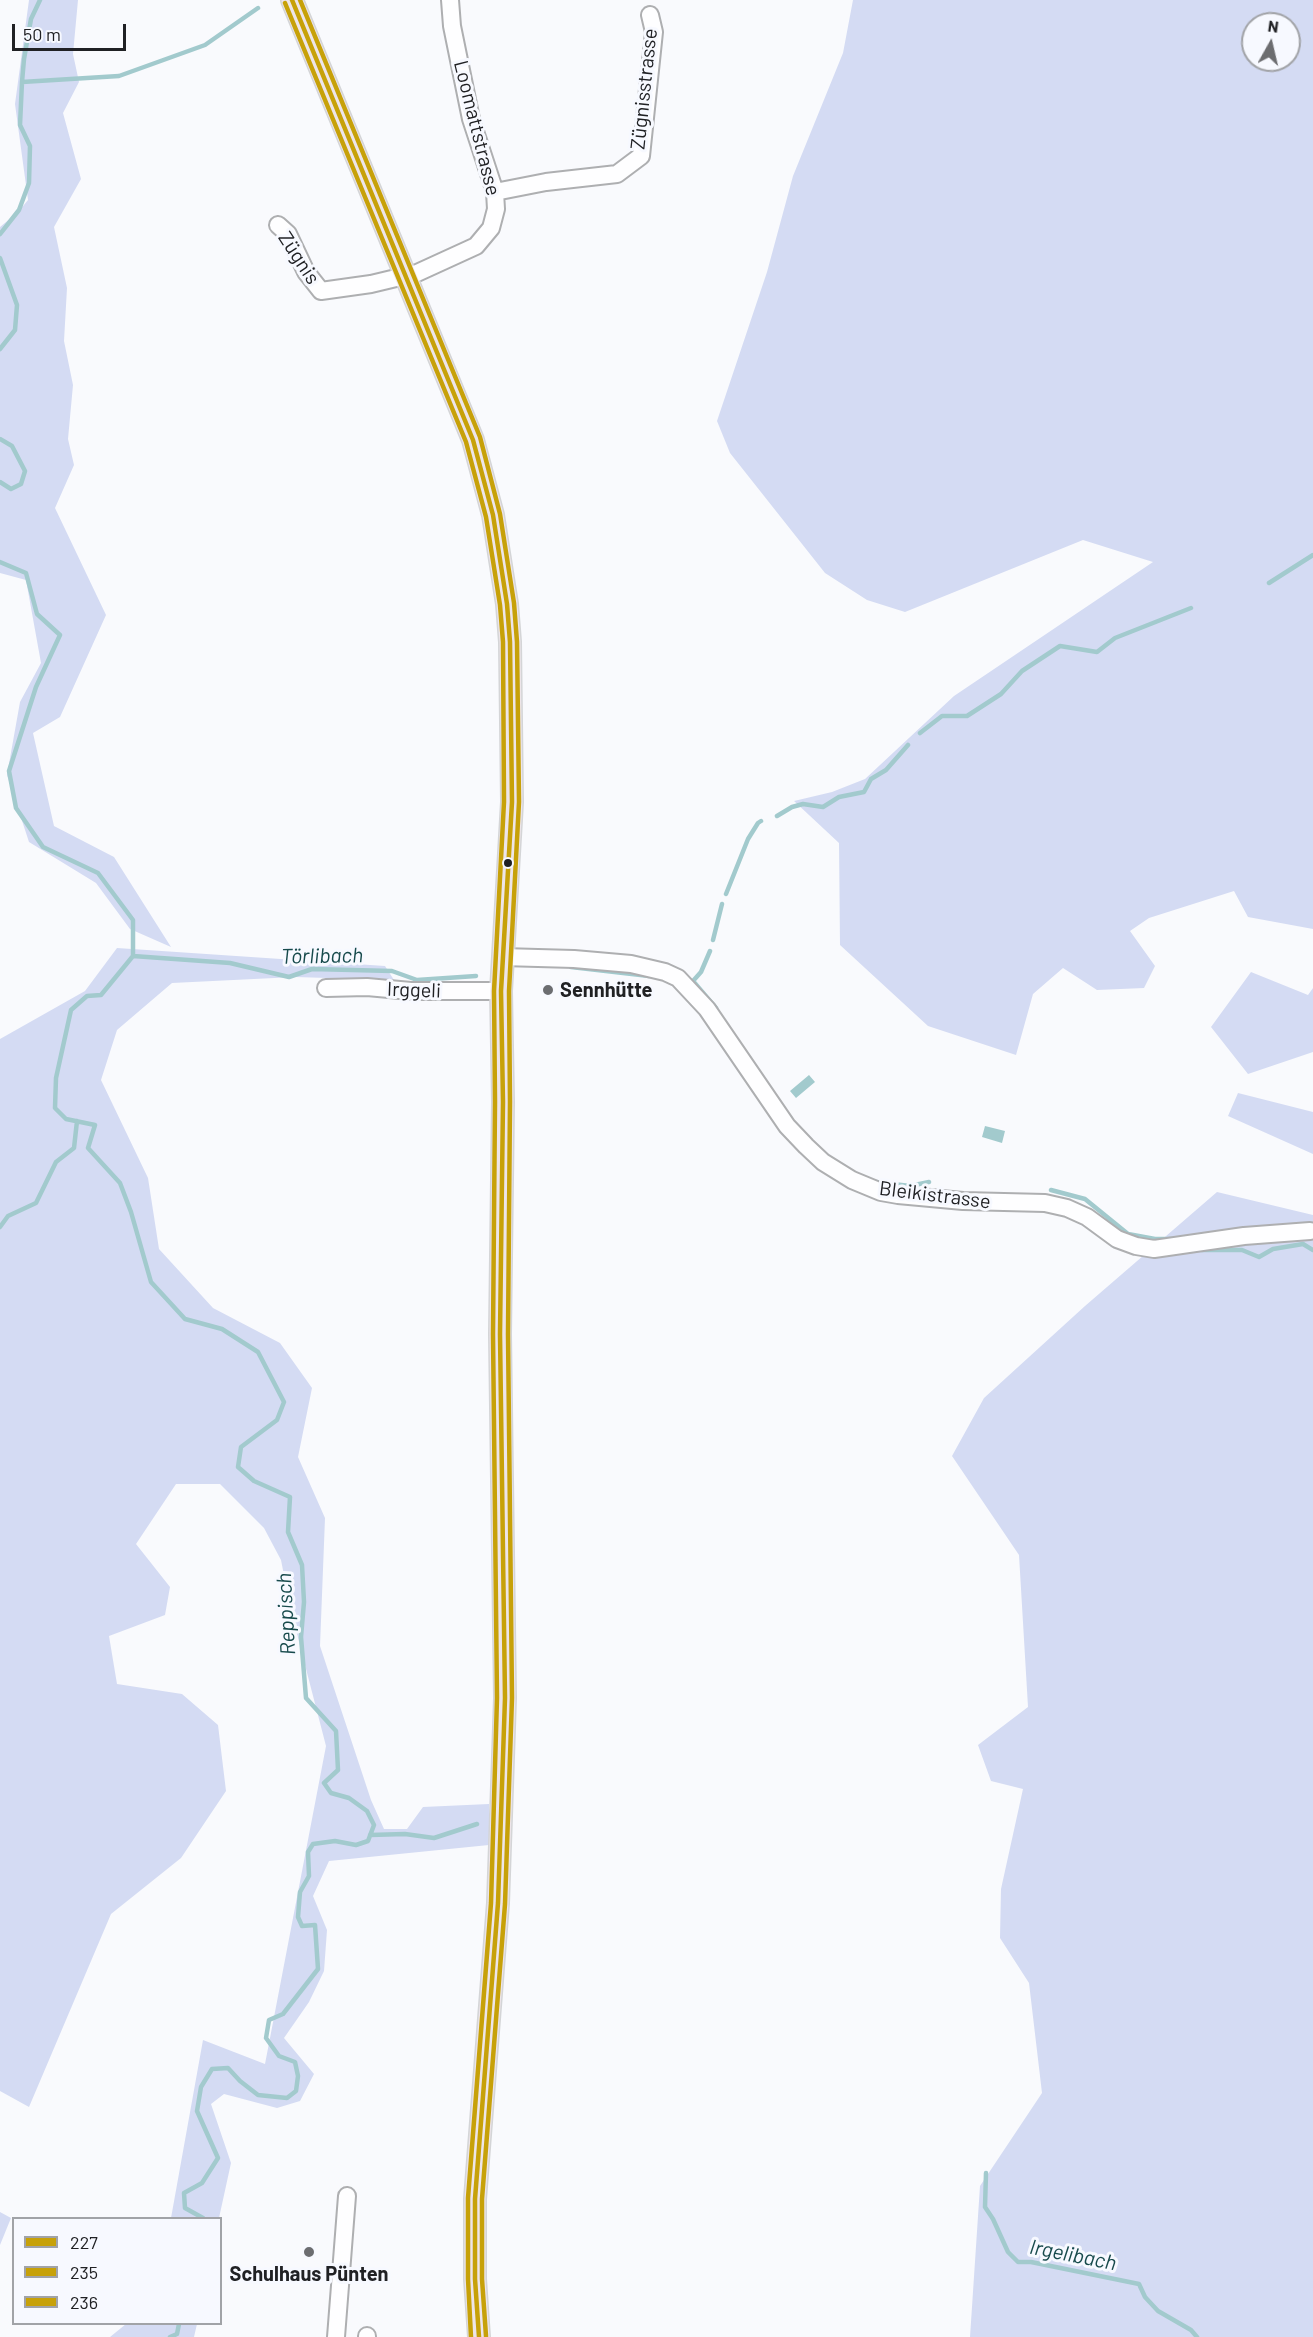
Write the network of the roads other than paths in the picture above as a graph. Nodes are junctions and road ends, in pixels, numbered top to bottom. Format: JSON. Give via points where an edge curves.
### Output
{"nodes":[{"id":1,"x":292,"y":0,"type":"edge"},
{"id":2,"x":450,"y":0,"type":"edge"},
{"id":3,"x":650,"y":15,"type":"dead end"},
{"id":4,"x":495,"y":192,"type":"junction"},
{"id":5,"x":278,"y":225,"type":"dead end"},
{"id":6,"x":406,"y":276,"type":"junction"},
{"id":7,"x":321,"y":291,"type":"joint"},
{"id":8,"x":502,"y":957,"type":"junction"},
{"id":9,"x":326,"y":988,"type":"dead end"},
{"id":10,"x":501,"y":991,"type":"junction"},
{"id":11,"x":1310,"y":1231,"type":"dead end"},
{"id":12,"x":347,"y":2196,"type":"dead end"},
{"id":13,"x":336,"y":2337,"type":"edge"},
{"id":14,"x":479,"y":2337,"type":"edge"}],
"edges":[{"from":1,"to":6,"type":"main road"},
{"from":2,"to":4,"type":"street","name":"Loomattstrasse","via":[[471,119]]},
{"from":3,"to":4,"type":"street","name":"Zügnisstrasse","via":[[654,32],[640,156],[617,174]]},
{"from":4,"to":6,"type":"street","name":"Loomattstrasse","via":[[491,228],[476,246]]},
{"from":5,"to":7,"type":"street","name":"Zügnis","via":[[288,234],[306,272]]},
{"from":6,"to":7,"type":"street","name":"Loomattstrasse"},
{"from":6,"to":8,"type":"main road","via":[[473,440],[500,548],[510,642],[512,746]]},
{"from":8,"to":10,"type":"main road"},
{"from":8,"to":11,"type":"street","name":"Bleikistrasse","via":[[631,964],[678,978],[707,1009],[787,1126],[823,1162],[881,1192],[963,1201],[1044,1203],[1087,1217],[1117,1239],[1154,1249]]},
{"from":9,"to":10,"type":"street","name":"Irggeli"},
{"from":10,"to":14,"type":"main road","via":[[500,1376],[506,1698],[498,1904],[475,2199]]},
{"from":12,"to":13,"type":"street"}]}
